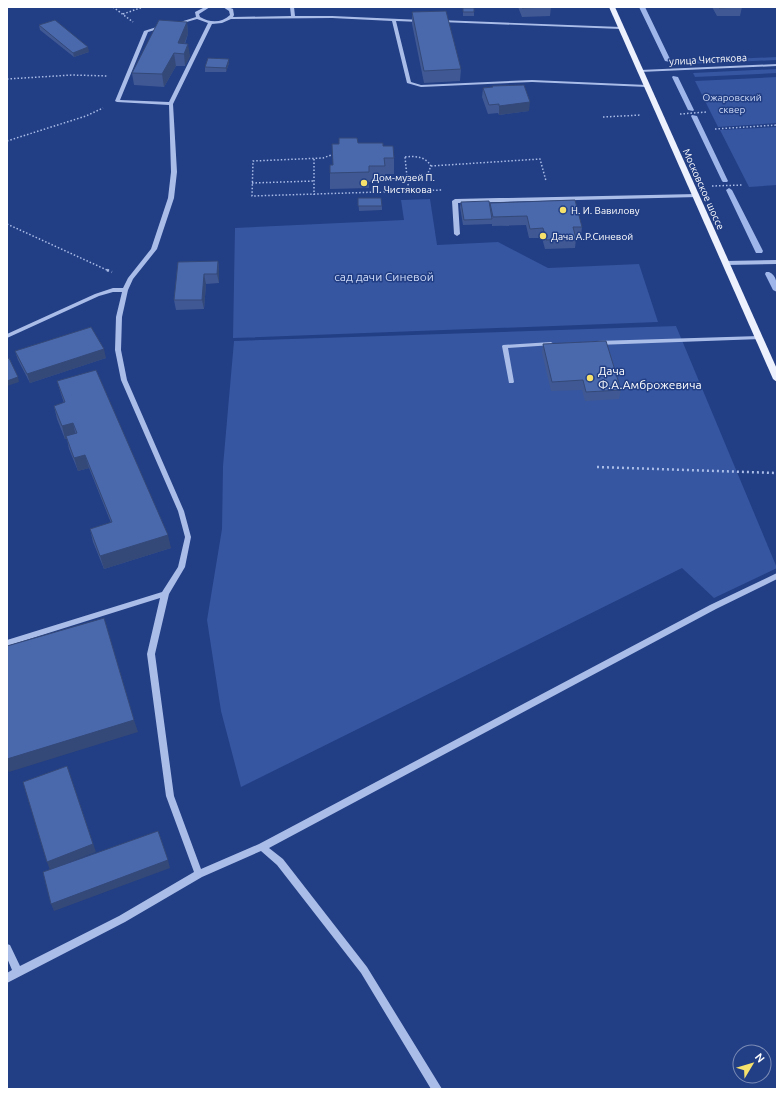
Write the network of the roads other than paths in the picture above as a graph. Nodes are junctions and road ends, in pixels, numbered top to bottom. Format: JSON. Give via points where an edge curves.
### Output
{"nodes":[{"id":1,"x":208,"y":7,"type":"edge"},
{"id":2,"x":225,"y":7,"type":"edge"},
{"id":3,"x":292,"y":7,"type":"edge"},
{"id":4,"x":612,"y":7,"type":"edge"},
{"id":5,"x":293,"y":17,"type":"junction"},
{"id":6,"x":198,"y":18,"type":"junction"},
{"id":7,"x":231,"y":18,"type":"junction"},
{"id":8,"x":394,"y":21,"type":"junction"},
{"id":9,"x":426,"y":21,"type":"edge"},
{"id":10,"x":434,"y":21,"type":"edge"},
{"id":11,"x":210,"y":22,"type":"junction"},
{"id":12,"x":621,"y":28,"type":"junction"},
{"id":13,"x":777,"y":64,"type":"edge"},
{"id":14,"x":640,"y":70,"type":"junction"},
{"id":15,"x":647,"y":86,"type":"junction"},
{"id":16,"x":171,"y":104,"type":"junction"},
{"id":17,"x":696,"y":196,"type":"junction"},
{"id":18,"x":457,"y":234,"type":"dead end"},
{"id":19,"x":777,"y":262,"type":"edge"},
{"id":20,"x":726,"y":263,"type":"junction"},
{"id":21,"x":126,"y":290,"type":"junction"},
{"id":22,"x":7,"y":336,"type":"edge"},
{"id":23,"x":759,"y":338,"type":"junction"},
{"id":24,"x":591,"y":343,"type":"edge"},
{"id":25,"x":560,"y":344,"type":"edge"},
{"id":26,"x":777,"y":379,"type":"edge"},
{"id":27,"x":510,"y":382,"type":"dead end"},
{"id":28,"x":777,"y":576,"type":"edge"},
{"id":29,"x":166,"y":594,"type":"junction"},
{"id":30,"x":7,"y":642,"type":"edge"},
{"id":31,"x":262,"y":847,"type":"junction"},
{"id":32,"x":199,"y":874,"type":"junction"},
{"id":33,"x":7,"y":948,"type":"edge"},
{"id":34,"x":18,"y":972,"type":"junction"},
{"id":35,"x":7,"y":978,"type":"edge"},
{"id":36,"x":436,"y":1089,"type":"edge"}],
"edges":[{"from":1,"to":6,"type":"street","via":[[198,13]]},
{"from":2,"to":7,"type":"street","via":[[233,13]]},
{"from":3,"to":5,"type":"street"},
{"from":4,"to":12,"type":"main road","name":"Московское шоссе"},
{"from":5,"to":7,"type":"street"},
{"from":5,"to":8,"type":"street"},
{"from":6,"to":11,"type":"street"},
{"from":6,"to":16,"type":"street","via":[[146,31],[117,101]]},
{"from":7,"to":11,"type":"street","via":[[222,22]]},
{"from":8,"to":9,"type":"street"},
{"from":8,"to":15,"type":"street","via":[[409,83],[414,85],[532,81]]},
{"from":10,"to":12,"type":"street"},
{"from":11,"to":16,"type":"street"},
{"from":12,"to":14,"type":"main road","name":"Московское шоссе"},
{"from":13,"to":14,"type":"street","name":"улица Чистякова"},
{"from":14,"to":15,"type":"main road","name":"Московское шоссе"},
{"from":15,"to":17,"type":"main road","name":"Московское шоссе"},
{"from":16,"to":21,"type":"street","via":[[174,172],[171,198],[154,249],[130,280]]},
{"from":17,"to":18,"type":"street","via":[[455,201]]},
{"from":17,"to":20,"type":"main road","name":"Московское шоссе"},
{"from":19,"to":20,"type":"street"},
{"from":20,"to":23,"type":"main road","name":"Московское шоссе"},
{"from":21,"to":22,"type":"street","via":[[113,290],[96,295]]},
{"from":21,"to":29,"type":"street","via":[[119,317],[118,350],[124,380],[181,511],[188,537],[181,567]]},
{"from":23,"to":24,"type":"street"},
{"from":23,"to":26,"type":"main road","name":"Московское шоссе"},
{"from":25,"to":27,"type":"street","via":[[505,346]]},
{"from":28,"to":31,"type":"street","via":[[712,607]]},
{"from":29,"to":30,"type":"street"},
{"from":29,"to":32,"type":"street","via":[[151,654],[170,796]]},
{"from":31,"to":32,"type":"street"},
{"from":31,"to":36,"type":"street","via":[[280,862],[364,970]]},
{"from":32,"to":34,"type":"street","via":[[122,918]]},
{"from":33,"to":34,"type":"street"},
{"from":34,"to":35,"type":"street"}]}
